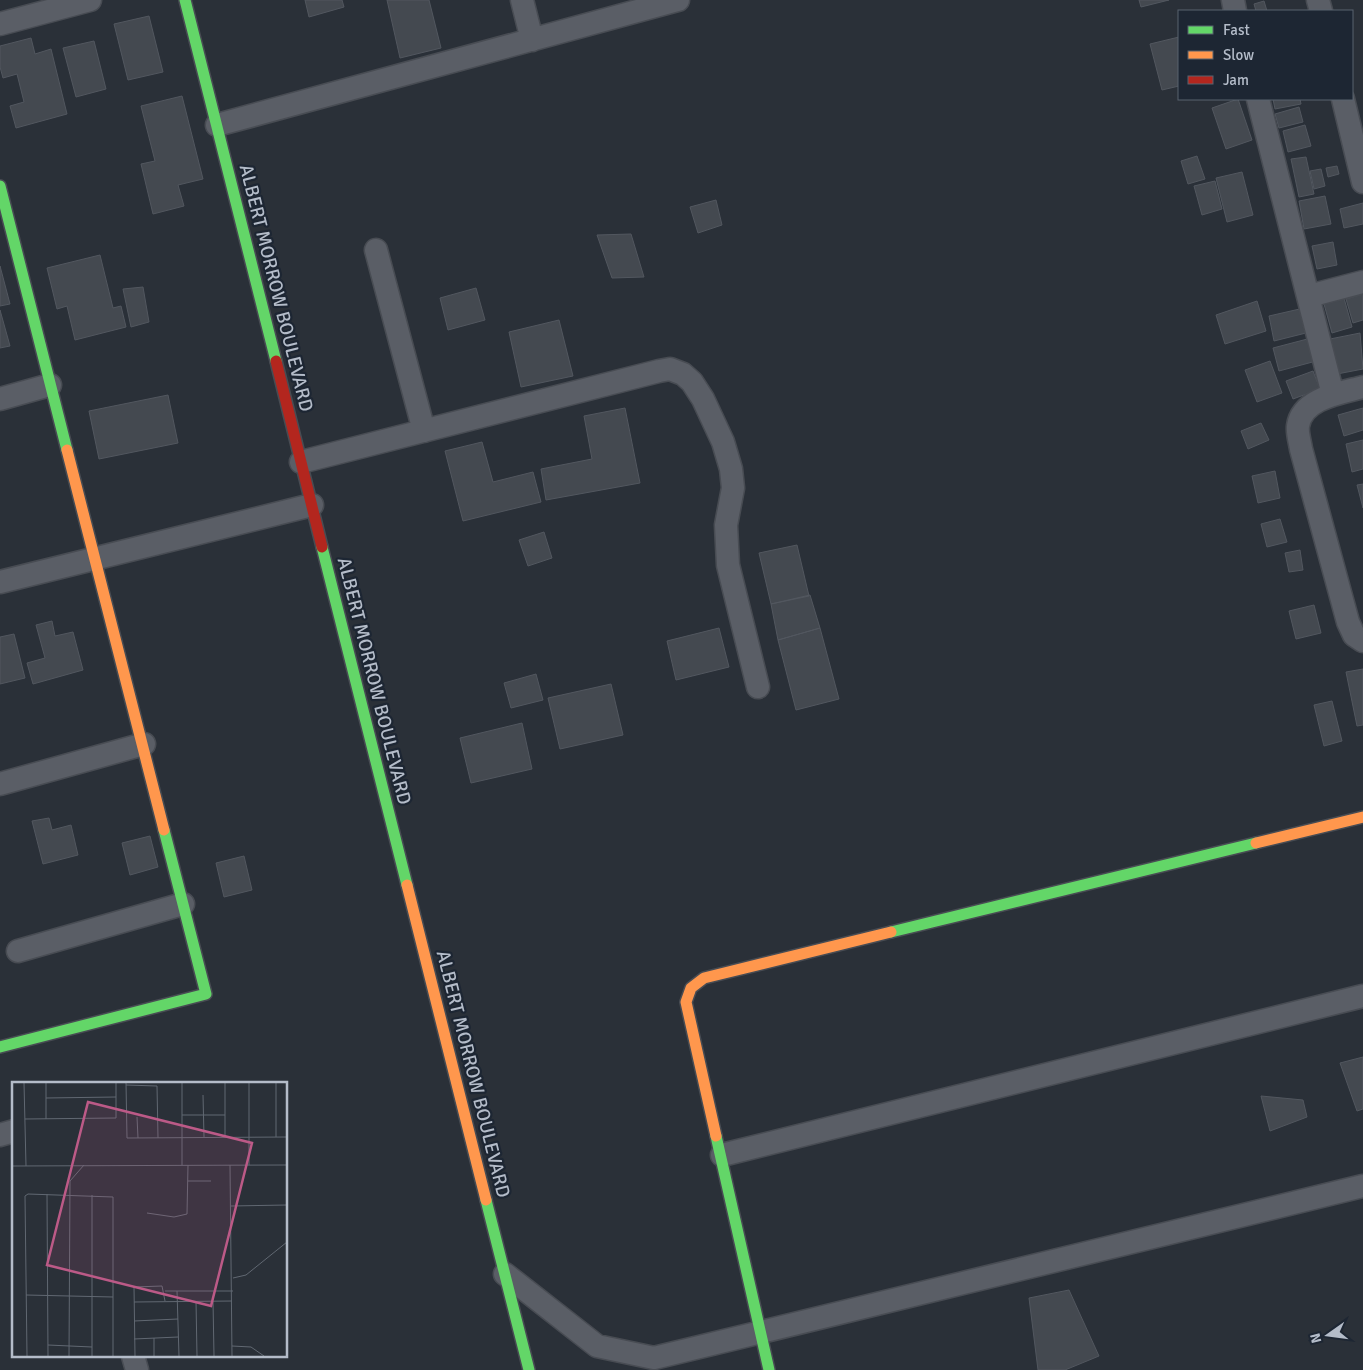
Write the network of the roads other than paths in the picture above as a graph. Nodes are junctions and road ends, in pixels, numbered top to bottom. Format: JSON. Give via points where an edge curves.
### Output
{"nodes":[{"id":1,"x":90,"y":0,"type":"edge"},
{"id":2,"x":186,"y":0,"type":"edge"},
{"id":3,"x":522,"y":0,"type":"edge"},
{"id":4,"x":678,"y":0,"type":"edge"},
{"id":5,"x":0,"y":24,"type":"edge"},
{"id":6,"x":532,"y":40,"type":"junction"},
{"id":7,"x":1258,"y":100,"type":"edge"},
{"id":8,"x":1344,"y":100,"type":"edge"},
{"id":9,"x":217,"y":125,"type":"junction"},
{"id":10,"x":1356,"y":125,"type":"edge"},
{"id":11,"x":1363,"y":182,"type":"edge"},
{"id":12,"x":0,"y":186,"type":"edge"},
{"id":13,"x":5,"y":222,"type":"edge"},
{"id":14,"x":376,"y":250,"type":"dead end"},
{"id":15,"x":1363,"y":282,"type":"edge"},
{"id":16,"x":1309,"y":296,"type":"junction"},
{"id":17,"x":50,"y":385,"type":"junction"},
{"id":18,"x":1363,"y":387,"type":"edge"},
{"id":19,"x":1333,"y":395,"type":"junction"},
{"id":20,"x":0,"y":399,"type":"edge"},
{"id":21,"x":424,"y":431,"type":"junction"},
{"id":22,"x":301,"y":462,"type":"junction"},
{"id":23,"x":312,"y":505,"type":"junction"},
{"id":24,"x":95,"y":559,"type":"junction"},
{"id":25,"x":0,"y":582,"type":"edge"},
{"id":26,"x":1363,"y":641,"type":"edge"},
{"id":27,"x":758,"y":687,"type":"dead end"},
{"id":28,"x":144,"y":744,"type":"junction"},
{"id":29,"x":0,"y":784,"type":"edge"},
{"id":30,"x":1363,"y":817,"type":"edge"},
{"id":31,"x":183,"y":904,"type":"junction"},
{"id":32,"x":18,"y":951,"type":"dead end"},
{"id":33,"x":1363,"y":996,"type":"edge"},
{"id":34,"x":0,"y":1047,"type":"edge"},
{"id":35,"x":722,"y":1155,"type":"junction"},
{"id":36,"x":1363,"y":1186,"type":"edge"},
{"id":37,"x":505,"y":1274,"type":"junction"},
{"id":38,"x":760,"y":1332,"type":"junction"},
{"id":39,"x":529,"y":1370,"type":"edge"},
{"id":40,"x":769,"y":1370,"type":"edge"}],
"edges":[{"from":1,"to":5,"type":"street"},
{"from":2,"to":9,"type":"main road","name":"ALBERT MORROW BOULEVARD"},
{"from":3,"to":6,"type":"street"},
{"from":4,"to":6,"type":"street"},
{"from":6,"to":9,"type":"street"},
{"from":7,"to":16,"type":"street"},
{"from":8,"to":10,"type":"street"},
{"from":9,"to":22,"type":"main road","name":"ALBERT MORROW BOULEVARD"},
{"from":10,"to":11,"type":"street"},
{"from":12,"to":13,"type":"main road"},
{"from":13,"to":17,"type":"main road"},
{"from":14,"to":21,"type":"street"},
{"from":15,"to":16,"type":"street"},
{"from":16,"to":19,"type":"street"},
{"from":17,"to":20,"type":"street"},
{"from":17,"to":24,"type":"main road"},
{"from":18,"to":19,"type":"street"},
{"from":19,"to":26,"type":"street","via":[[1301,414],[1298,427],[1301,450],[1348,622],[1354,635]]},
{"from":21,"to":22,"type":"street"},
{"from":21,"to":27,"type":"street","via":[[659,371],[670,369],[683,374],[703,399],[723,442],[731,469],[733,488],[726,525],[728,565]]},
{"from":22,"to":23,"type":"main road","name":"ALBERT MORROW BOULEVARD"},
{"from":23,"to":24,"type":"street"},
{"from":23,"to":37,"type":"main road","name":"ALBERT MORROW BOULEVARD"},
{"from":24,"to":25,"type":"street"},
{"from":24,"to":28,"type":"main road"},
{"from":28,"to":29,"type":"street"},
{"from":28,"to":31,"type":"main road"},
{"from":30,"to":35,"type":"main road","via":[[704,978],[692,985],[686,1002]]},
{"from":31,"to":32,"type":"street"},
{"from":31,"to":34,"type":"main road","via":[[206,994]]},
{"from":33,"to":35,"type":"street"},
{"from":35,"to":38,"type":"main road"},
{"from":36,"to":38,"type":"street"},
{"from":37,"to":38,"type":"street","via":[[597,1346],[654,1358]]},
{"from":37,"to":39,"type":"main road","name":"ALBERT MORROW BOULEVARD"},
{"from":38,"to":40,"type":"main road"}]}
